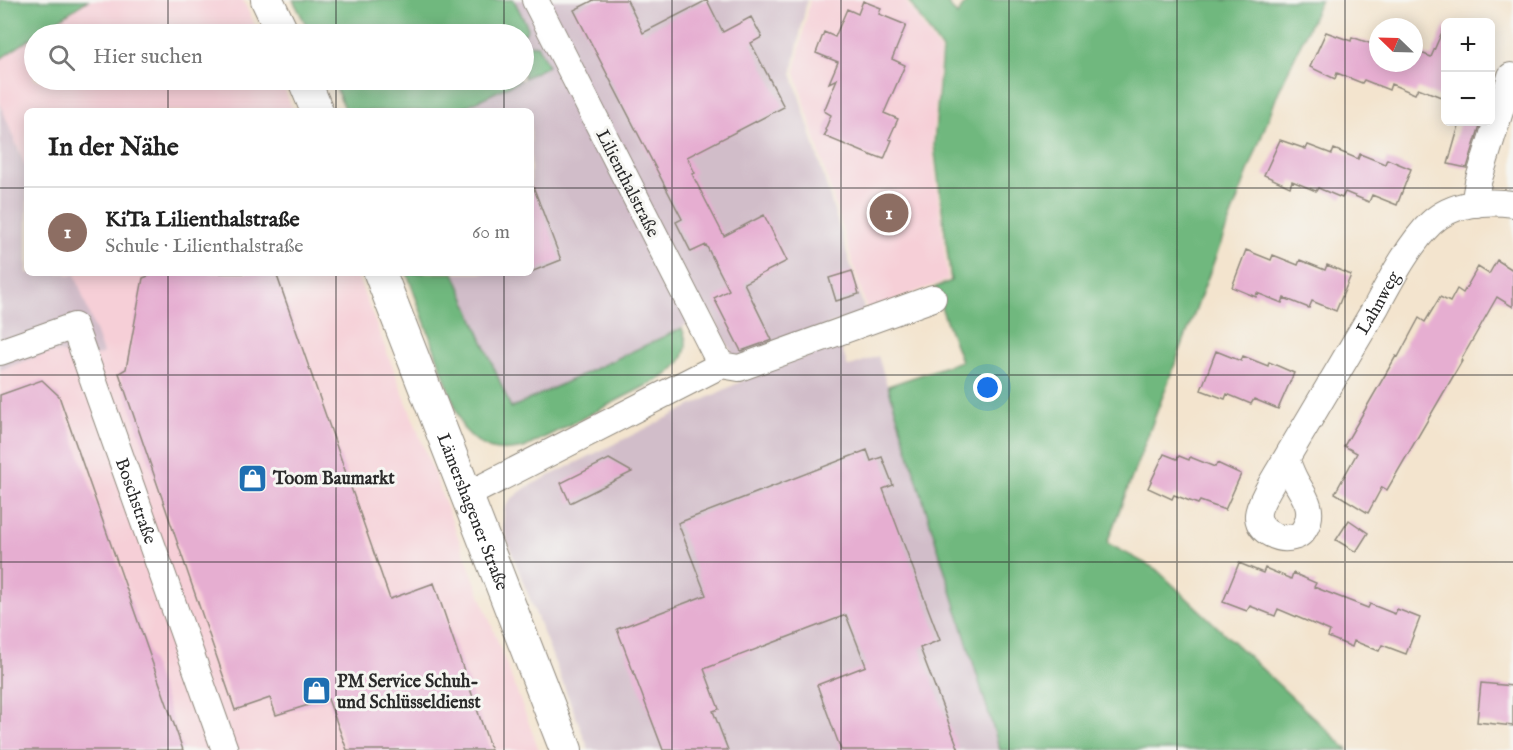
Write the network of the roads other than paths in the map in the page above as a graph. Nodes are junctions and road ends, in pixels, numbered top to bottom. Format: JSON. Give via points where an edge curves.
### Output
{"nodes":[{"id":1,"x":267,"y":0,"type":"edge"},
{"id":2,"x":535,"y":0,"type":"edge"},
{"id":3,"x":278,"y":24,"type":"edge"},
{"id":4,"x":1511,"y":76,"type":"dead end"},
{"id":5,"x":308,"y":90,"type":"edge"},
{"id":6,"x":316,"y":108,"type":"edge"},
{"id":7,"x":1476,"y":204,"type":"junction"},
{"id":8,"x":1513,"y":204,"type":"edge"},
{"id":9,"x":381,"y":276,"type":"edge"},
{"id":10,"x":933,"y":298,"type":"dead end"},
{"id":11,"x":0,"y":352,"type":"edge"},
{"id":12,"x":721,"y":366,"type":"junction"},
{"id":13,"x":1286,"y":459,"type":"dead end"},
{"id":14,"x":467,"y":495,"type":"junction"},
{"id":15,"x":225,"y":750,"type":"edge"},
{"id":16,"x":566,"y":750,"type":"edge"}],
"edges":[{"from":1,"to":3,"type":"main road"},
{"from":2,"to":12,"type":"street","name":"Lilienthalstraße"},
{"from":4,"to":7,"type":"street","via":[[1478,182]]},
{"from":5,"to":6,"type":"main road"},
{"from":7,"to":8,"type":"street","name":"Lahnweg"},
{"from":7,"to":13,"type":"street","name":"Lahnweg","via":[[1451,210],[1418,237]]},
{"from":9,"to":14,"type":"main road","name":"Lämershagener Straße"},
{"from":10,"to":12,"type":"street","via":[[739,368]]},
{"from":11,"to":15,"type":"street","name":"Boschstraße","via":[[74,326]]},
{"from":12,"to":14,"type":"street"},
{"from":14,"to":16,"type":"main road","name":"Lämershagener Straße"}]}
